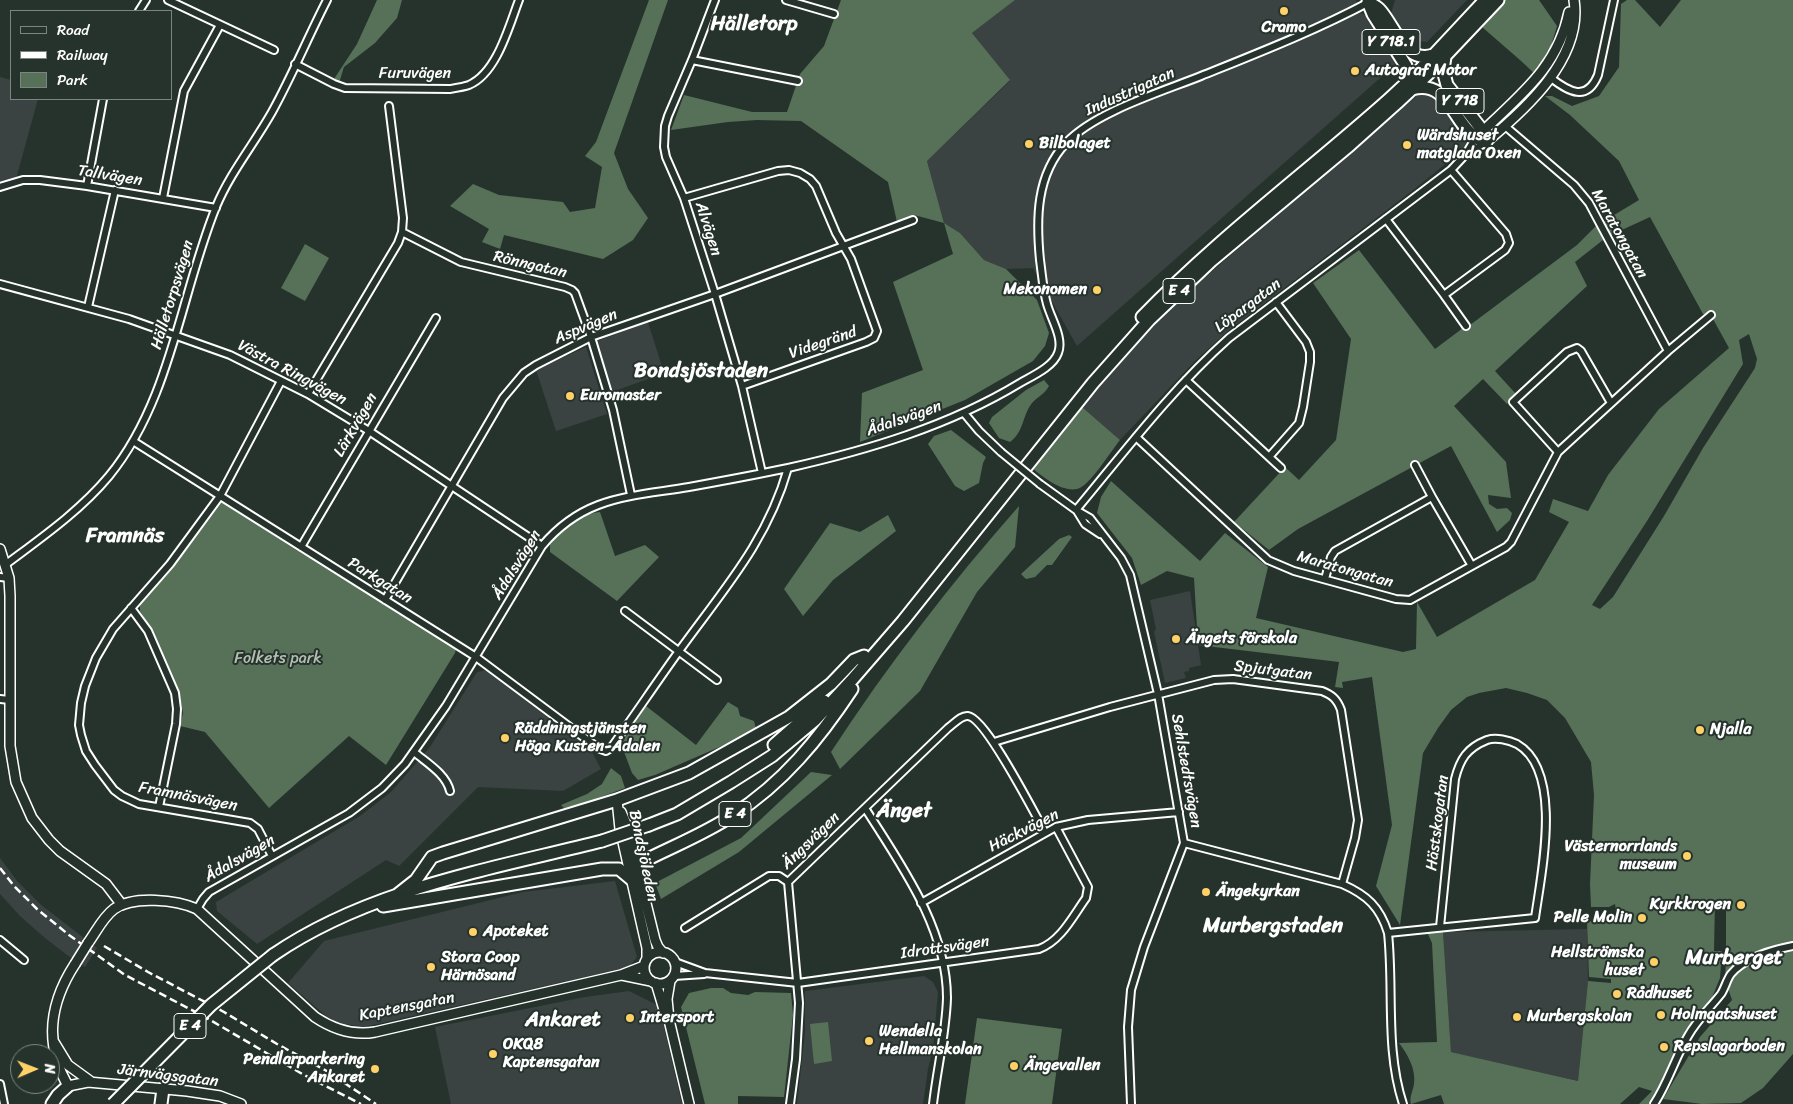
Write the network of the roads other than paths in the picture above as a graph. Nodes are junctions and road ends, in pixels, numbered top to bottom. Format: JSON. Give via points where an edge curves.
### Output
{"nodes":[{"id":1,"x":168,"y":0,"type":"edge"},
{"id":2,"x":327,"y":0,"type":"edge"},
{"id":3,"x":519,"y":0,"type":"edge"},
{"id":4,"x":715,"y":0,"type":"edge"},
{"id":5,"x":786,"y":0,"type":"edge"},
{"id":6,"x":1485,"y":0,"type":"edge"},
{"id":7,"x":1498,"y":0,"type":"edge"},
{"id":8,"x":1573,"y":0,"type":"edge"},
{"id":9,"x":1614,"y":0,"type":"edge"},
{"id":10,"x":1369,"y":1,"type":"edge"},
{"id":11,"x":834,"y":14,"type":"dead end"},
{"id":12,"x":220,"y":25,"type":"junction"},
{"id":13,"x":274,"y":50,"type":"dead end"},
{"id":14,"x":1433,"y":55,"type":"junction"},
{"id":15,"x":1445,"y":57,"type":"junction"},
{"id":16,"x":692,"y":60,"type":"junction"},
{"id":17,"x":295,"y":64,"type":"junction"},
{"id":18,"x":1551,"y":78,"type":"junction"},
{"id":19,"x":798,"y":81,"type":"dead end"},
{"id":20,"x":1409,"y":87,"type":"junction"},
{"id":21,"x":103,"y":100,"type":"edge"},
{"id":22,"x":389,"y":106,"type":"dead end"},
{"id":23,"x":1505,"y":126,"type":"junction"},
{"id":24,"x":1481,"y":137,"type":"junction"},
{"id":25,"x":1466,"y":154,"type":"junction"},
{"id":26,"x":1451,"y":170,"type":"junction"},
{"id":27,"x":87,"y":186,"type":"junction"},
{"id":28,"x":0,"y":187,"type":"edge"},
{"id":29,"x":115,"y":190,"type":"junction"},
{"id":30,"x":162,"y":198,"type":"junction"},
{"id":31,"x":684,"y":198,"type":"junction"},
{"id":32,"x":216,"y":208,"type":"junction"},
{"id":33,"x":1386,"y":219,"type":"junction"},
{"id":34,"x":913,"y":220,"type":"dead end"},
{"id":35,"x":402,"y":232,"type":"junction"},
{"id":36,"x":843,"y":246,"type":"junction"},
{"id":37,"x":0,"y":284,"type":"edge"},
{"id":38,"x":715,"y":294,"type":"junction"},
{"id":39,"x":1444,"y":296,"type":"junction"},
{"id":40,"x":1276,"y":302,"type":"junction"},
{"id":41,"x":88,"y":307,"type":"junction"},
{"id":42,"x":1711,"y":315,"type":"dead end"},
{"id":43,"x":436,"y":318,"type":"dead end"},
{"id":44,"x":1466,"y":326,"type":"dead end"},
{"id":45,"x":175,"y":334,"type":"junction"},
{"id":46,"x":591,"y":337,"type":"junction"},
{"id":47,"x":1059,"y":340,"type":"joint"},
{"id":48,"x":1668,"y":351,"type":"junction"},
{"id":49,"x":1186,"y":380,"type":"junction"},
{"id":50,"x":281,"y":381,"type":"junction"},
{"id":51,"x":742,"y":386,"type":"junction"},
{"id":52,"x":308,"y":394,"type":"junction"},
{"id":53,"x":1610,"y":403,"type":"junction"},
{"id":54,"x":964,"y":413,"type":"junction"},
{"id":55,"x":369,"y":431,"type":"junction"},
{"id":56,"x":1136,"y":437,"type":"junction"},
{"id":57,"x":133,"y":441,"type":"junction"},
{"id":58,"x":1558,"y":452,"type":"junction"},
{"id":59,"x":1269,"y":457,"type":"junction"},
{"id":60,"x":1416,"y":465,"type":"dead end"},
{"id":61,"x":788,"y":468,"type":"junction"},
{"id":62,"x":1281,"y":468,"type":"dead end"},
{"id":63,"x":762,"y":473,"type":"junction"},
{"id":64,"x":450,"y":486,"type":"junction"},
{"id":65,"x":630,"y":495,"type":"junction"},
{"id":66,"x":220,"y":496,"type":"junction"},
{"id":67,"x":1432,"y":497,"type":"junction"},
{"id":68,"x":1076,"y":510,"type":"junction"},
{"id":69,"x":542,"y":546,"type":"junction"},
{"id":70,"x":300,"y":547,"type":"junction"},
{"id":71,"x":0,"y":549,"type":"edge"},
{"id":72,"x":5,"y":565,"type":"junction"},
{"id":73,"x":1472,"y":566,"type":"junction"},
{"id":74,"x":4,"y":577,"type":"edge"},
{"id":75,"x":1325,"y":579,"type":"junction"},
{"id":76,"x":385,"y":600,"type":"junction"},
{"id":77,"x":131,"y":608,"type":"junction"},
{"id":78,"x":625,"y":610,"type":"dead end"},
{"id":79,"x":679,"y":651,"type":"junction"},
{"id":80,"x":864,"y":656,"type":"junction"},
{"id":81,"x":476,"y":657,"type":"junction"},
{"id":82,"x":859,"y":671,"type":"junction"},
{"id":83,"x":717,"y":680,"type":"dead end"},
{"id":84,"x":1158,"y":694,"type":"junction"},
{"id":85,"x":0,"y":699,"type":"edge"},
{"id":86,"x":10,"y":700,"type":"junction"},
{"id":87,"x":994,"y":742,"type":"junction"},
{"id":88,"x":414,"y":752,"type":"junction"},
{"id":89,"x":731,"y":782,"type":"junction"},
{"id":90,"x":450,"y":791,"type":"dead end"},
{"id":91,"x":617,"y":800,"type":"junction"},
{"id":92,"x":159,"y":807,"type":"junction"},
{"id":93,"x":865,"y":808,"type":"junction"},
{"id":94,"x":1179,"y":812,"type":"junction"},
{"id":95,"x":1056,"y":827,"type":"junction"},
{"id":96,"x":1045,"y":832,"type":"junction"},
{"id":97,"x":1184,"y":843,"type":"junction"},
{"id":98,"x":272,"y":856,"type":"junction"},
{"id":99,"x":635,"y":879,"type":"junction"},
{"id":100,"x":788,"y":882,"type":"junction"},
{"id":101,"x":1342,"y":884,"type":"junction"},
{"id":102,"x":397,"y":895,"type":"junction"},
{"id":103,"x":921,"y":903,"type":"junction"},
{"id":104,"x":122,"y":905,"type":"junction"},
{"id":105,"x":362,"y":908,"type":"junction"},
{"id":106,"x":198,"y":909,"type":"junction"},
{"id":107,"x":1440,"y":927,"type":"junction"},
{"id":108,"x":685,"y":928,"type":"dead end"},
{"id":109,"x":1388,"y":933,"type":"junction"},
{"id":110,"x":0,"y":940,"type":"edge"},
{"id":111,"x":1793,"y":946,"type":"edge"},
{"id":112,"x":663,"y":953,"type":"junction"},
{"id":113,"x":24,"y":960,"type":"dead end"},
{"id":114,"x":645,"y":962,"type":"junction"},
{"id":115,"x":675,"y":962,"type":"junction"},
{"id":116,"x":944,"y":962,"type":"junction"},
{"id":117,"x":705,"y":973,"type":"junction"},
{"id":118,"x":621,"y":975,"type":"junction"},
{"id":119,"x":672,"y":978,"type":"junction"},
{"id":120,"x":653,"y":982,"type":"junction"},
{"id":121,"x":798,"y":983,"type":"junction"},
{"id":122,"x":669,"y":1020,"type":"junction"},
{"id":123,"x":53,"y":1040,"type":"junction"},
{"id":124,"x":91,"y":1082,"type":"junction"},
{"id":125,"x":0,"y":1084,"type":"edge"},
{"id":126,"x":68,"y":1086,"type":"junction"},
{"id":127,"x":163,"y":1089,"type":"junction"},
{"id":128,"x":4,"y":1104,"type":"edge"},
{"id":129,"x":52,"y":1104,"type":"edge"},
{"id":130,"x":114,"y":1104,"type":"edge"},
{"id":131,"x":161,"y":1104,"type":"edge"},
{"id":132,"x":241,"y":1104,"type":"edge"},
{"id":133,"x":689,"y":1104,"type":"edge"},
{"id":134,"x":790,"y":1104,"type":"edge"},
{"id":135,"x":933,"y":1104,"type":"edge"},
{"id":136,"x":1131,"y":1104,"type":"edge"},
{"id":137,"x":1403,"y":1104,"type":"edge"},
{"id":138,"x":1654,"y":1104,"type":"edge"}],
"edges":[{"from":1,"to":12,"type":"street"},
{"from":2,"to":17,"type":"street","name":"Hälletorpsvägen"},
{"from":3,"to":17,"type":"street","name":"Furuvägen","via":[[492,63],[478,79],[461,87],[345,88]]},
{"from":4,"to":16,"type":"street","name":"Alvägen"},
{"from":5,"to":11,"type":"street"},
{"from":6,"to":14,"type":"highway","number":"E 4"},
{"from":7,"to":15,"type":"highway","number":"E 4"},
{"from":8,"to":18,"type":"main road","number":"Y 718","via":[[1573,29]]},
{"from":8,"to":24,"type":"main road","number":"Y 718","via":[[1560,45],[1549,62]]},
{"from":9,"to":18,"type":"street","via":[[1595,83],[1589,89],[1574,92]]},
{"from":10,"to":14,"type":"highway","number":"Y 718.1","via":[[1378,8],[1409,51],[1422,57]]},
{"from":10,"to":20,"type":"highway","number":"Y 718.1","via":[[1372,14],[1406,66]]},
{"from":10,"to":47,"type":"street","name":"Industrigatan","via":[[1236,62],[1108,114],[1065,144],[1050,166],[1043,184],[1038,219],[1044,291]]},
{"from":12,"to":13,"type":"street"},
{"from":12,"to":30,"type":"street","via":[[184,90]]},
{"from":14,"to":20,"type":"highway","number":"E 4"},
{"from":15,"to":20,"type":"highway","number":"E 4"},
{"from":15,"to":24,"type":"highway","number":"Y 718","via":[[1443,70],[1447,85]]},
{"from":16,"to":19,"type":"street"},
{"from":16,"to":31,"type":"street","name":"Alvägen","via":[[668,116],[664,137],[666,157]]},
{"from":17,"to":32,"type":"street","name":"Hälletorpsvägen","via":[[272,112]]},
{"from":18,"to":23,"type":"main road","number":"Y 718"},
{"from":20,"to":24,"type":"highway","number":"Y 718","via":[[1435,89]]},
{"from":20,"to":80,"type":"highway","number":"E 4","via":[[1222,241],[1136,323],[1089,376]]},
{"from":20,"to":82,"type":"highway","number":"E 4","via":[[1350,145],[1211,261],[1144,326],[1093,383],[903,621]]},
{"from":21,"to":27,"type":"street"},
{"from":22,"to":35,"type":"street"},
{"from":23,"to":24,"type":"main road","number":"Y 718"},
{"from":23,"to":48,"type":"street","name":"Maratongatan","via":[[1574,185],[1589,203]]},
{"from":24,"to":25,"type":"street","name":"Löpargatan"},
{"from":24,"to":25,"type":"street","name":"Löpargatan"},
{"from":25,"to":26,"type":"street","name":"Löpargatan"},
{"from":26,"to":33,"type":"street","name":"Löpargatan"},
{"from":26,"to":39,"type":"street","via":[[1506,234],[1509,243],[1505,250]]},
{"from":27,"to":28,"type":"street","name":"Tallvägen","via":[[33,179]]},
{"from":27,"to":29,"type":"street","name":"Tallvägen"},
{"from":29,"to":30,"type":"street","name":"Tallvägen"},
{"from":29,"to":41,"type":"street"},
{"from":30,"to":32,"type":"street","name":"Tallvägen"},
{"from":31,"to":36,"type":"street","via":[[778,171],[800,173],[816,186]]},
{"from":31,"to":38,"type":"street","name":"Alvägen"},
{"from":32,"to":45,"type":"street","name":"Hälletorpsvägen"},
{"from":33,"to":39,"type":"street"},
{"from":33,"to":40,"type":"street","name":"Löpargatan"},
{"from":34,"to":36,"type":"street","name":"Aspvägen"},
{"from":35,"to":46,"type":"street","name":"Rönngatan","via":[[461,262],[569,288],[578,300]]},
{"from":35,"to":52,"type":"street"},
{"from":36,"to":38,"type":"street","name":"Aspvägen"},
{"from":36,"to":51,"type":"street","name":"Videgränd","via":[[874,322],[877,331],[874,338]]},
{"from":37,"to":41,"type":"street","name":"Västra Ringvägen"},
{"from":38,"to":46,"type":"street","name":"Aspvägen"},
{"from":38,"to":51,"type":"street","name":"Alvägen"},
{"from":39,"to":44,"type":"street"},
{"from":40,"to":49,"type":"street","name":"Löpargatan","via":[[1228,338]]},
{"from":40,"to":59,"type":"street","via":[[1306,342],[1310,362],[1299,423]]},
{"from":41,"to":45,"type":"street","name":"Västra Ringvägen"},
{"from":42,"to":48,"type":"street","name":"Maratongatan"},
{"from":43,"to":55,"type":"street","name":"Lärkvägen"},
{"from":45,"to":50,"type":"street","name":"Västra Ringvägen","via":[[230,355]]},
{"from":45,"to":57,"type":"street","name":"Hälletorpsvägen","via":[[161,378]]},
{"from":46,"to":64,"type":"street","name":"Aspvägen","via":[[536,365],[515,382]]},
{"from":46,"to":65,"type":"street","name":"Rönngatan","via":[[613,410]]},
{"from":47,"to":54,"type":"street","name":"Ådalsvägen","via":[[1058,355],[1052,362]]},
{"from":48,"to":53,"type":"street","name":"Maratongatan"},
{"from":49,"to":56,"type":"street","name":"Löpargatan"},
{"from":49,"to":59,"type":"street"},
{"from":50,"to":52,"type":"street","name":"Västra Ringvägen"},
{"from":50,"to":66,"type":"street","name":"Framnäsvägen"},
{"from":51,"to":63,"type":"street","name":"Alvägen"},
{"from":52,"to":55,"type":"street","name":"Västra Ringvägen"},
{"from":53,"to":58,"type":"street","name":"Maratongatan"},
{"from":53,"to":58,"type":"street","via":[[1577,348],[1567,352],[1513,402]]},
{"from":54,"to":61,"type":"street","name":"Ådalsvägen","via":[[891,440]]},
{"from":54,"to":68,"type":"street","name":"Sehlstedtsvägen","bridge":true,"via":[[1001,452]]},
{"from":55,"to":64,"type":"street","name":"Västra Ringvägen"},
{"from":55,"to":70,"type":"street","name":"Lärkvägen"},
{"from":56,"to":68,"type":"street","name":"Löpargatan"},
{"from":56,"to":75,"type":"street","name":"Maratongatan","via":[[1268,560]]},
{"from":57,"to":66,"type":"street","name":"Parkgatan"},
{"from":57,"to":72,"type":"street","name":"Hälletorpsvägen","via":[[97,490]]},
{"from":58,"to":73,"type":"street","name":"Maratongatan","via":[[1510,542]]},
{"from":59,"to":62,"type":"street"},
{"from":60,"to":67,"type":"street"},
{"from":61,"to":63,"type":"street","name":"Ådalsvägen"},
{"from":61,"to":79,"type":"street","via":[[782,489],[756,543]]},
{"from":63,"to":65,"type":"street","name":"Ådalsvägen"},
{"from":64,"to":69,"type":"street","name":"Västra Ringvägen"},
{"from":64,"to":76,"type":"street","name":"Aspvägen"},
{"from":65,"to":69,"type":"street","name":"Ådalsvägen","via":[[602,503],[571,518]]},
{"from":66,"to":70,"type":"street","name":"Parkgatan"},
{"from":66,"to":77,"type":"street","name":"Framnäsvägen","via":[[170,564]]},
{"from":67,"to":73,"type":"street"},
{"from":67,"to":75,"type":"street","via":[[1335,551]]},
{"from":68,"to":84,"type":"street","name":"Sehlstedtsvägen","via":[[1090,518],[1130,575]]},
{"from":69,"to":81,"type":"street","name":"Ådalsvägen"},
{"from":70,"to":76,"type":"street","name":"Parkgatan"},
{"from":71,"to":72,"type":"main road"},
{"from":72,"to":74,"type":"main road"},
{"from":73,"to":75,"type":"street","name":"Maratongatan","via":[[1410,600]]},
{"from":74,"to":86,"type":"main road","via":[[11,626]]},
{"from":76,"to":81,"type":"street","name":"Parkgatan"},
{"from":77,"to":92,"type":"street","via":[[148,631],[175,693],[176,724]]},
{"from":77,"to":92,"type":"street","name":"Framnäsvägen","via":[[113,629],[90,672],[81,703],[80,730],[86,751],[114,790],[130,801]]},
{"from":78,"to":79,"type":"street"},
{"from":79,"to":81,"type":"street","name":"Parkgatan","via":[[608,750],[598,748]]},
{"from":79,"to":83,"type":"street"},
{"from":80,"to":89,"type":"highway","number":"E 4","via":[[806,718]]},
{"from":80,"to":91,"type":"highway","number":"E 4","via":[[854,660],[815,698],[789,717],[680,777]]},
{"from":81,"to":88,"type":"street","name":"Ådalsvägen"},
{"from":82,"to":89,"type":"highway","number":"E 4","via":[[803,731]]},
{"from":82,"to":99,"type":"highway","number":"E 4","via":[[854,687],[841,705],[780,779],[732,816],[648,859]]},
{"from":84,"to":87,"type":"street","name":"Spjutgatan"},
{"from":84,"to":94,"type":"street","name":"Sehlstedtsvägen"},
{"from":84,"to":101,"type":"street","name":"Spjutgatan","via":[[1214,680],[1233,679],[1332,695],[1342,710],[1358,820]]},
{"from":85,"to":86,"type":"street"},
{"from":86,"to":104,"type":"main road","via":[[12,763],[29,812],[60,851],[106,884]]},
{"from":87,"to":93,"type":"street","name":"Ängsvägen","via":[[975,720],[969,716],[962,717]]},
{"from":87,"to":96,"type":"street"},
{"from":88,"to":90,"type":"street","via":[[437,771]]},
{"from":88,"to":98,"type":"street","name":"Ådalsvägen","via":[[395,776],[366,801]]},
{"from":89,"to":102,"type":"highway","number":"E 4","bridge":true,"via":[[677,814],[649,825]]},
{"from":91,"to":99,"type":"main road","name":"Bondsjöleden","via":[[620,829]]},
{"from":91,"to":102,"type":"highway","number":"E 4","via":[[443,852],[432,857],[416,880]]},
{"from":92,"to":98,"type":"street","name":"Framnäsvägen","via":[[250,823],[258,829]]},
{"from":93,"to":100,"type":"street","name":"Ängsvägen"},
{"from":93,"to":103,"type":"street"},
{"from":94,"to":95,"type":"street","name":"Häckvägen","via":[[1088,820]]},
{"from":94,"to":97,"type":"street","name":"Sehlstedtsvägen"},
{"from":95,"to":96,"type":"street","name":"Häckvägen"},
{"from":95,"to":116,"type":"street","name":"Idrottsvägen","via":[[1088,892],[1062,932],[1039,949]]},
{"from":96,"to":103,"type":"street","name":"Häckvägen"},
{"from":97,"to":101,"type":"street"},
{"from":97,"to":136,"type":"street","name":"Sehlstedtsvägen","via":[[1131,990],[1128,1027]]},
{"from":98,"to":106,"type":"street","name":"Ådalsvägen","via":[[209,892]]},
{"from":99,"to":105,"type":"highway","number":"E 4","via":[[619,869],[602,869],[427,900]]},
{"from":99,"to":112,"type":"main road","name":"Bondsjöleden","via":[[655,940]]},
{"from":99,"to":114,"type":"main road","name":"Bondsjöleden","via":[[647,948]]},
{"from":100,"to":108,"type":"street","via":[[779,876],[769,876]]},
{"from":100,"to":121,"type":"street","name":"Ängsvägen"},
{"from":101,"to":109,"type":"street","via":[[1369,900],[1385,921]]},
{"from":102,"to":105,"type":"highway","number":"E 4"},
{"from":103,"to":116,"type":"street"},
{"from":104,"to":106,"type":"main road","name":"Kaptensgatan","via":[[153,900]]},
{"from":104,"to":123,"type":"main road","bridge":true,"via":[[109,914],[66,978],[56,1002]]},
{"from":105,"to":130,"type":"highway","number":"E 4","bridge":true,"via":[[303,936],[273,955],[211,1005]]},
{"from":106,"to":118,"type":"main road","name":"Kaptensgatan","via":[[315,1017],[329,1026],[354,1033],[375,1032]]},
{"from":107,"to":107,"type":"street","name":"Hästskogatan","via":[[1535,918],[1546,799],[1541,777],[1530,756],[1512,742],[1491,739],[1470,749],[1457,772]]},
{"from":107,"to":109,"type":"street"},
{"from":109,"to":137,"type":"street","via":[[1393,1058]]},
{"from":110,"to":113,"type":"street"},
{"from":111,"to":138,"type":"street","via":[[1762,954],[1730,975],[1721,994],[1686,1037]]},
{"from":112,"to":114,"type":"main road","via":[[653,954]]},
{"from":112,"to":115,"type":"main road"},
{"from":114,"to":118,"type":"main road","name":"Kaptensgatan"},
{"from":114,"to":120,"type":"main road","via":[[646,975]]},
{"from":115,"to":117,"type":"street","name":"Idrottsvägen"},
{"from":115,"to":119,"type":"main road"},
{"from":116,"to":121,"type":"street","name":"Idrottsvägen"},
{"from":116,"to":135,"type":"street","via":[[946,1014]]},
{"from":117,"to":119,"type":"street","name":"Idrottsvägen"},
{"from":117,"to":121,"type":"street","name":"Idrottsvägen"},
{"from":118,"to":120,"type":"main road","name":"Kaptensgatan"},
{"from":119,"to":120,"type":"main road","via":[[662,984]]},
{"from":119,"to":122,"type":"main road","via":[[667,1000]]},
{"from":120,"to":122,"type":"main road"},
{"from":121,"to":134,"type":"street","name":"Ängsvägen","via":[[799,1025]]},
{"from":122,"to":133,"type":"main road"},
{"from":123,"to":124,"type":"main road","via":[[68,1065]]},
{"from":123,"to":126,"type":"main road","via":[[56,1064]]},
{"from":124,"to":126,"type":"main road","name":"Järnvägsgatan"},
{"from":124,"to":127,"type":"main road","name":"Järnvägsgatan"},
{"from":125,"to":128,"type":"street"},
{"from":126,"to":129,"type":"highway"},
{"from":127,"to":131,"type":"highway"},
{"from":127,"to":132,"type":"main road","name":"Järnvägsgatan","via":[[206,1093]]}]}
